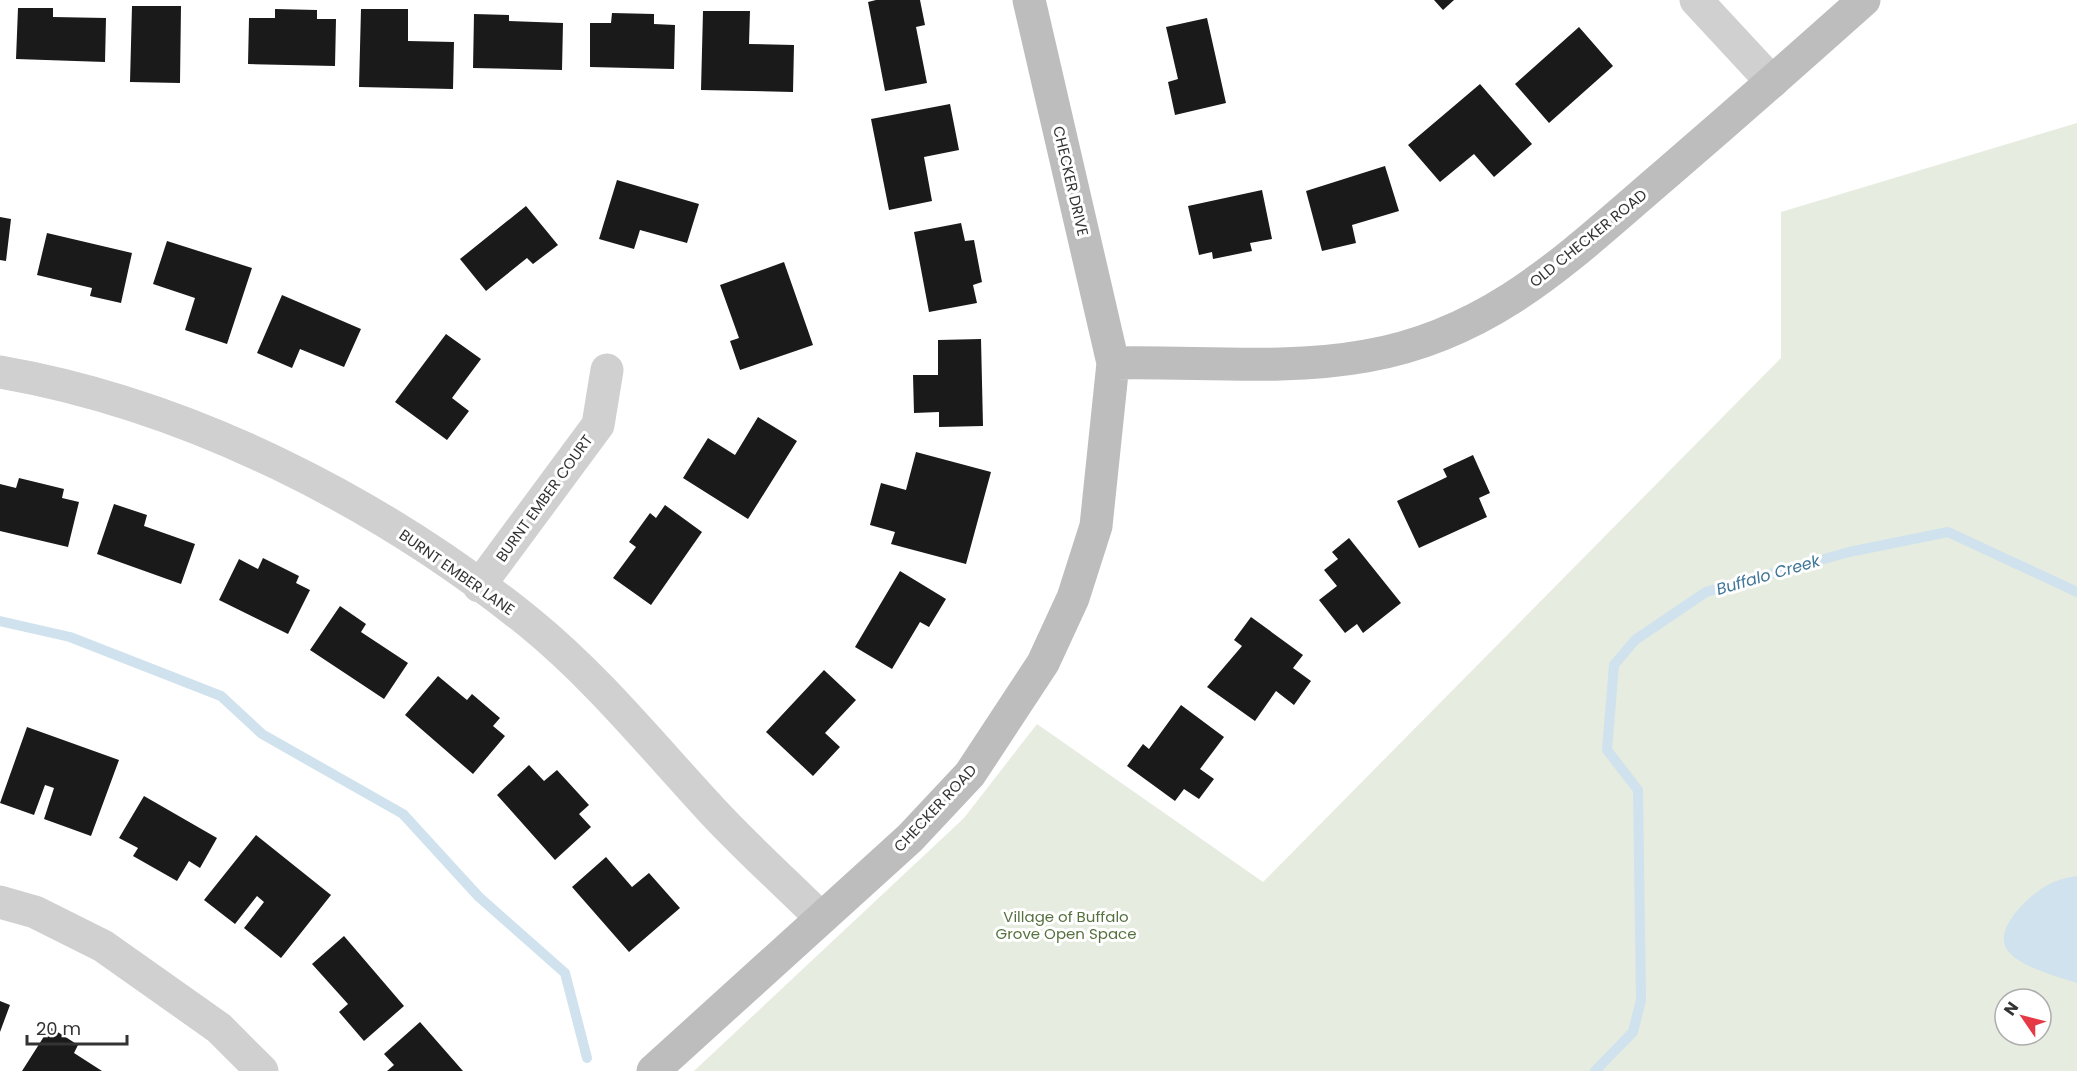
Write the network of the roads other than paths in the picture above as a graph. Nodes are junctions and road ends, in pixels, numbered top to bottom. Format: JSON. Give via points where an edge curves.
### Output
{"nodes":[{"id":1,"x":1029,"y":0,"type":"edge"},
{"id":2,"x":1696,"y":0,"type":"edge"},
{"id":3,"x":1864,"y":0,"type":"edge"},
{"id":4,"x":1772,"y":82,"type":"junction"},
{"id":5,"x":1113,"y":363,"type":"junction"},
{"id":6,"x":607,"y":370,"type":"dead end"},
{"id":7,"x":0,"y":372,"type":"edge"},
{"id":8,"x":479,"y":586,"type":"junction"},
{"id":9,"x":0,"y":903,"type":"edge"},
{"id":10,"x":821,"y":918,"type":"junction"},
{"id":11,"x":262,"y":1071,"type":"edge"},
{"id":12,"x":653,"y":1071,"type":"edge"}],
"edges":[{"from":1,"to":5,"type":"street","name":"CHECKER DRIVE"},
{"from":2,"to":4,"type":"street"},
{"from":3,"to":4,"type":"street","name":"OLD CHECKER ROAD"},
{"from":4,"to":5,"type":"street","name":"OLD CHECKER ROAD","via":[[1549,275],[1484,317],[1426,341],[1366,356],[1300,362]]},
{"from":5,"to":10,"type":"street","name":"CHECKER ROAD","via":[[1096,526],[1073,598],[1042,663],[970,774],[910,838]]},
{"from":6,"to":8,"type":"street","name":"BURNT EMBER COURT","via":[[598,425]]},
{"from":7,"to":8,"type":"street","name":"BURNT EMBER LANE","via":[[51,381],[173,420],[294,470],[423,545]]},
{"from":8,"to":10,"type":"street","name":"BURNT EMBER LANE","via":[[530,623],[596,682],[709,807]]},
{"from":9,"to":11,"type":"street","via":[[35,912],[103,946],[219,1029]]},
{"from":10,"to":12,"type":"street","name":"CHECKER ROAD"}]}
